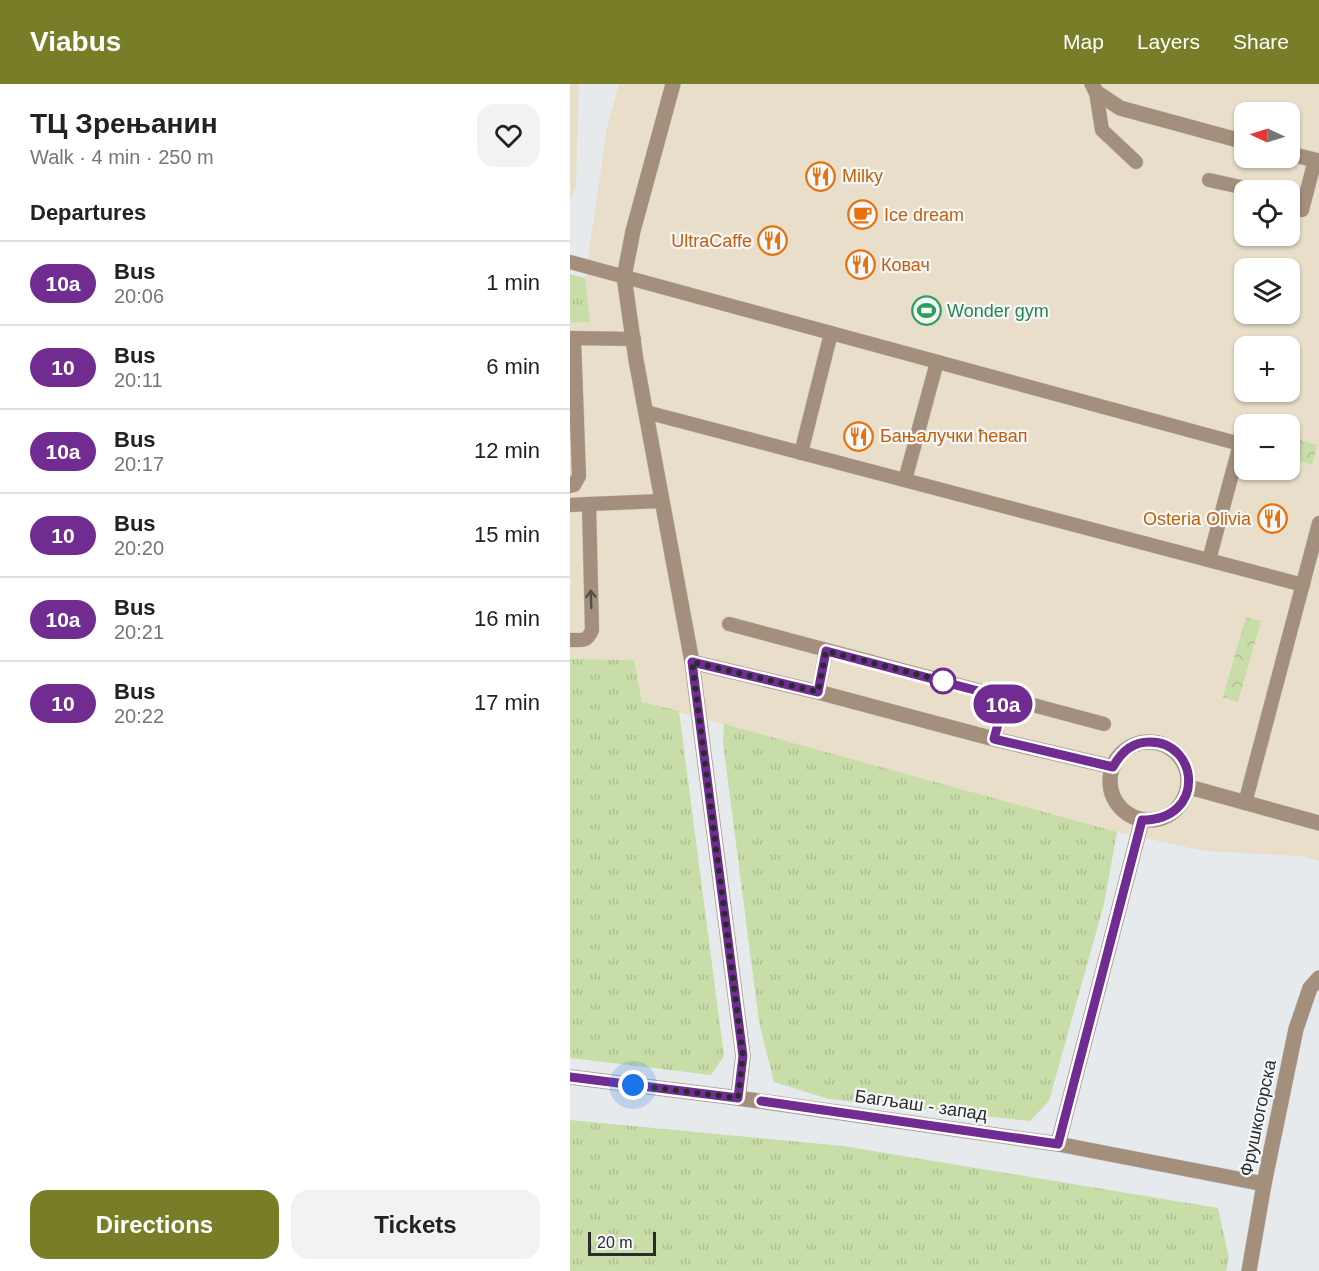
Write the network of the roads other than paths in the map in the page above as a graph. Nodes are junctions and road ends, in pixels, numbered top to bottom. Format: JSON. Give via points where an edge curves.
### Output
{"nodes":[{"id":1,"x":673,"y":84,"type":"edge"},
{"id":2,"x":1094,"y":88,"type":"edge"},
{"id":3,"x":1234,"y":139,"type":"edge"},
{"id":4,"x":1300,"y":157,"type":"edge"},
{"id":5,"x":1317,"y":161,"type":"edge"},
{"id":6,"x":1136,"y":162,"type":"dead end"},
{"id":7,"x":1209,"y":180,"type":"dead end"},
{"id":8,"x":1234,"y":186,"type":"edge"},
{"id":9,"x":1300,"y":199,"type":"edge"},
{"id":10,"x":570,"y":262,"type":"edge"},
{"id":11,"x":624,"y":277,"type":"junction"},
{"id":12,"x":831,"y":333,"type":"junction"},
{"id":13,"x":572,"y":339,"type":"edge"},
{"id":14,"x":634,"y":339,"type":"junction"},
{"id":15,"x":937,"y":362,"type":"junction"},
{"id":16,"x":646,"y":411,"type":"junction"},
{"id":17,"x":801,"y":453,"type":"junction"},
{"id":18,"x":905,"y":480,"type":"junction"},
{"id":19,"x":570,"y":486,"type":"edge"},
{"id":20,"x":662,"y":501,"type":"junction"},
{"id":21,"x":589,"y":504,"type":"junction"},
{"id":22,"x":570,"y":505,"type":"edge"},
{"id":23,"x":1319,"y":523,"type":"edge"},
{"id":24,"x":1209,"y":560,"type":"junction"},
{"id":25,"x":1303,"y":585,"type":"junction"},
{"id":26,"x":729,"y":624,"type":"dead end"},
{"id":27,"x":570,"y":640,"type":"edge"},
{"id":28,"x":826,"y":651,"type":"junction"},
{"id":29,"x":692,"y":662,"type":"junction"},
{"id":30,"x":818,"y":692,"type":"junction"},
{"id":31,"x":1005,"y":698,"type":"junction"},
{"id":32,"x":1104,"y":724,"type":"dead end"},
{"id":33,"x":994,"y":739,"type":"junction"},
{"id":34,"x":1113,"y":767,"type":"junction"},
{"id":35,"x":1189,"y":787,"type":"junction"},
{"id":36,"x":1245,"y":803,"type":"junction"},
{"id":37,"x":1142,"y":820,"type":"junction"},
{"id":38,"x":1319,"y":823,"type":"edge"},
{"id":39,"x":1319,"y":978,"type":"edge"},
{"id":40,"x":570,"y":1077,"type":"edge"},
{"id":41,"x":738,"y":1098,"type":"junction"},
{"id":42,"x":1058,"y":1144,"type":"junction"},
{"id":43,"x":1264,"y":1184,"type":"junction"},
{"id":44,"x":1249,"y":1271,"type":"edge"}],
"edges":[{"from":1,"to":11,"type":"street"},
{"from":2,"to":3,"type":"street","via":[[1120,108]]},
{"from":2,"to":6,"type":"lane","via":[[1102,130]]},
{"from":4,"to":5,"type":"street"},
{"from":5,"to":9,"type":"lane"},
{"from":7,"to":8,"type":"lane"},
{"from":10,"to":11,"type":"lane"},
{"from":11,"to":12,"type":"lane"},
{"from":11,"to":14,"type":"street"},
{"from":12,"to":15,"type":"lane"},
{"from":12,"to":17,"type":"lane"},
{"from":13,"to":14,"type":"lane"},
{"from":13,"to":19,"type":"lane","via":[[579,476]]},
{"from":14,"to":16,"type":"street"},
{"from":15,"to":18,"type":"lane"},
{"from":15,"to":24,"type":"lane","via":[[1240,444]]},
{"from":16,"to":17,"type":"lane"},
{"from":16,"to":20,"type":"street"},
{"from":17,"to":18,"type":"lane"},
{"from":18,"to":24,"type":"lane"},
{"from":20,"to":21,"type":"lane"},
{"from":20,"to":29,"type":"street"},
{"from":21,"to":22,"type":"lane"},
{"from":27,"to":21,"type":"lane","one_way":true,"via":[[589,638],[592,630]]},
{"from":23,"to":25,"type":"lane"},
{"from":24,"to":25,"type":"lane"},
{"from":25,"to":36,"type":"lane"},
{"from":26,"to":28,"type":"lane"},
{"from":28,"to":30,"type":"lane"},
{"from":28,"to":31,"type":"lane"},
{"from":29,"to":30,"type":"street"},
{"from":29,"to":41,"type":"street","via":[[743,1056]]},
{"from":30,"to":33,"type":"street"},
{"from":31,"to":32,"type":"lane"},
{"from":31,"to":33,"type":"lane"},
{"from":33,"to":34,"type":"street"},
{"from":34,"to":35,"type":"street","via":[[1125,750],[1155,742],[1174,750],[1181,758]]},
{"from":34,"to":37,"type":"street","via":[[1110,778],[1115,801],[1122,810]]},
{"from":35,"to":36,"type":"street"},
{"from":35,"to":37,"type":"street","via":[[1177,810],[1161,819]]},
{"from":36,"to":38,"type":"street"},
{"from":37,"to":42,"type":"street"},
{"from":39,"to":43,"type":"street","name":"Фрушкогорска","via":[[1310,988],[1296,1029]]},
{"from":40,"to":41,"type":"street","name":"Багљаш - запад"},
{"from":41,"to":42,"type":"street","name":"Багљаш - запад"},
{"from":42,"to":43,"type":"street","name":"Багљаш - запад"},
{"from":43,"to":44,"type":"street","name":"Фрушкогорска"}]}
